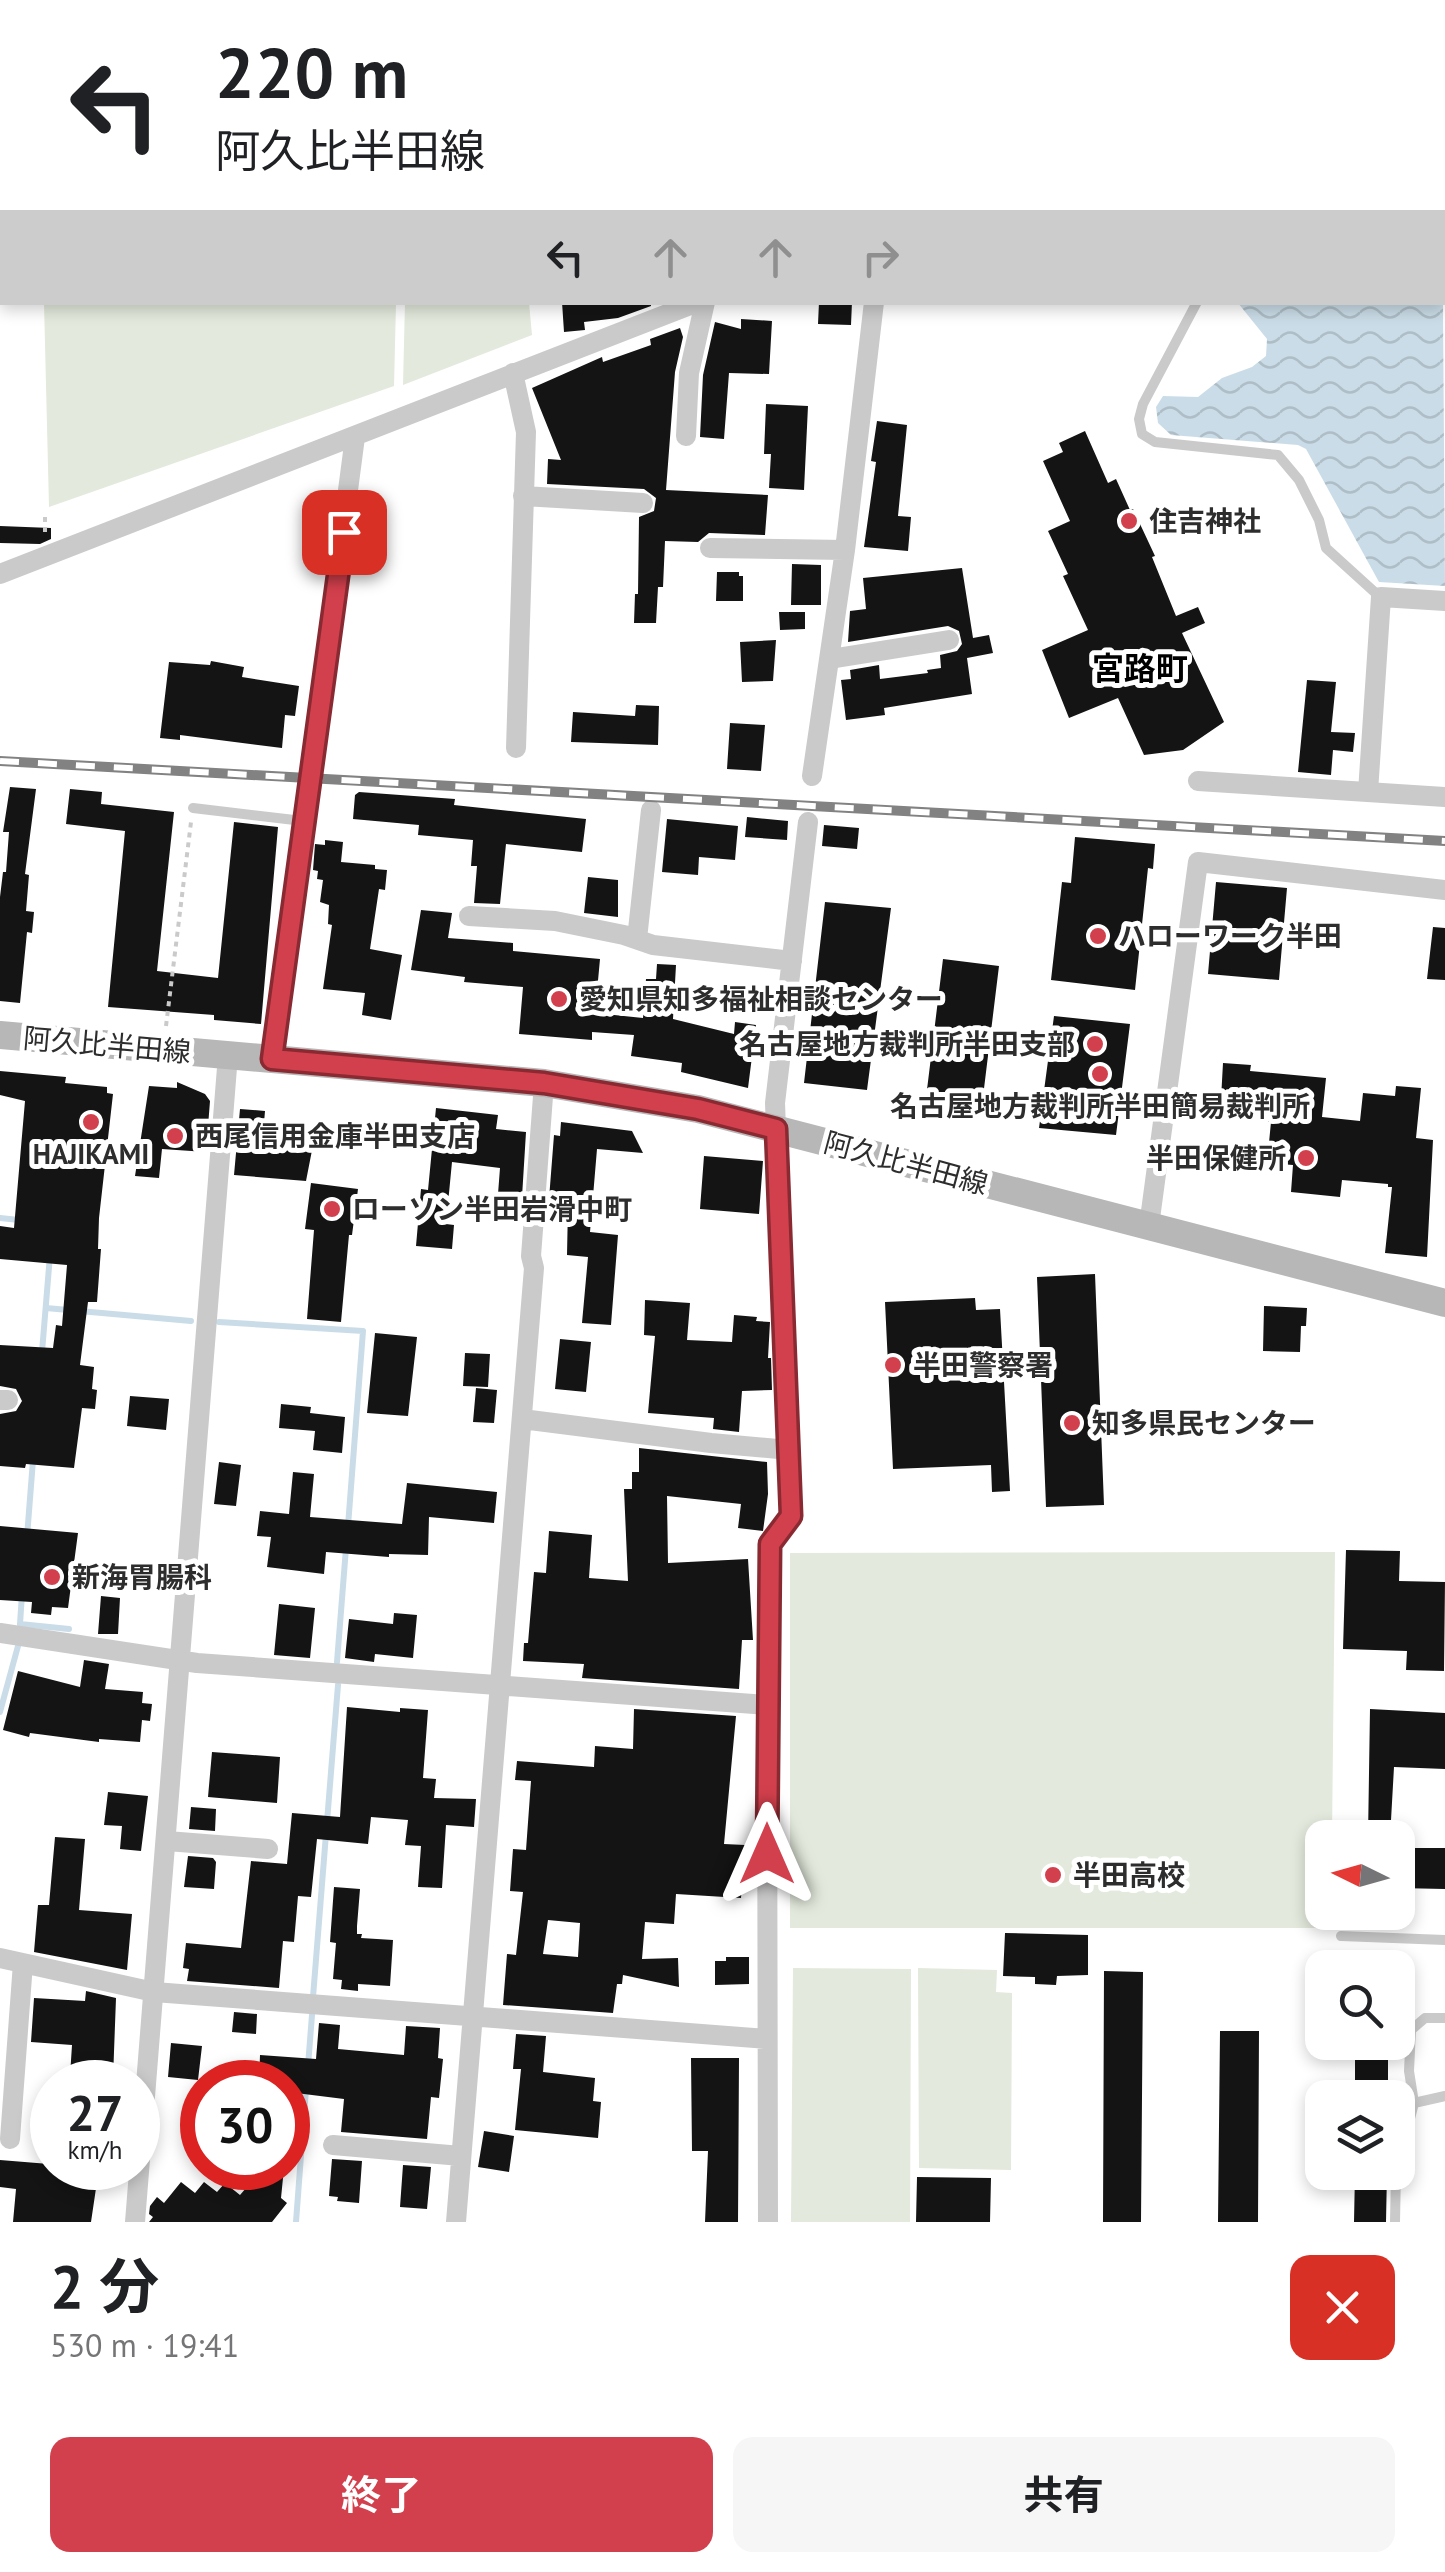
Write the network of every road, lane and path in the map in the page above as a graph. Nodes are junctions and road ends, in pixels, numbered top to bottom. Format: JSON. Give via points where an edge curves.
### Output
{"nodes":[{"id":1,"x":694,"y":305,"type":"edge"},
{"id":2,"x":701,"y":305,"type":"edge"},
{"id":3,"x":874,"y":305,"type":"edge"},
{"id":4,"x":1195,"y":305,"type":"edge"},
{"id":5,"x":513,"y":373,"type":"junction"},
{"id":6,"x":686,"y":436,"type":"dead end"},
{"id":7,"x":355,"y":437,"type":"junction"},
{"id":8,"x":524,"y":496,"type":"junction"},
{"id":9,"x":643,"y":504,"type":"dead end"},
{"id":10,"x":710,"y":548,"type":"dead end"},
{"id":11,"x":845,"y":550,"type":"junction"},
{"id":12,"x":0,"y":574,"type":"edge"},
{"id":13,"x":1381,"y":598,"type":"junction"},
{"id":14,"x":1445,"y":601,"type":"edge"},
{"id":15,"x":948,"y":640,"type":"dead end"},
{"id":16,"x":830,"y":658,"type":"junction"},
{"id":17,"x":516,"y":748,"type":"dead end"},
{"id":18,"x":812,"y":776,"type":"dead end"},
{"id":19,"x":1198,"y":782,"type":"dead end"},
{"id":20,"x":1368,"y":792,"type":"junction"},
{"id":21,"x":1445,"y":797,"type":"edge"},
{"id":22,"x":192,"y":808,"type":"joint"},
{"id":23,"x":650,"y":810,"type":"dead end"},
{"id":24,"x":303,"y":821,"type":"junction"},
{"id":25,"x":808,"y":822,"type":"dead end"},
{"id":26,"x":1445,"y":890,"type":"edge"},
{"id":27,"x":469,"y":916,"type":"dead end"},
{"id":28,"x":637,"y":939,"type":"junction"},
{"id":29,"x":792,"y":961,"type":"junction"},
{"id":30,"x":166,"y":1026,"type":"dead end"},
{"id":31,"x":0,"y":1036,"type":"edge"},
{"id":32,"x":228,"y":1055,"type":"junction"},
{"id":33,"x":272,"y":1059,"type":"junction"},
{"id":34,"x":544,"y":1083,"type":"junction"},
{"id":35,"x":776,"y":1129,"type":"junction"},
{"id":36,"x":1149,"y":1226,"type":"junction"},
{"id":37,"x":1445,"y":1303,"type":"edge"},
{"id":38,"x":522,"y":1418,"type":"junction"},
{"id":39,"x":789,"y":1450,"type":"junction"},
{"id":40,"x":0,"y":1633,"type":"edge"},
{"id":41,"x":181,"y":1660,"type":"junction"},
{"id":42,"x":500,"y":1686,"type":"junction"},
{"id":43,"x":766,"y":1705,"type":"junction"},
{"id":44,"x":167,"y":1841,"type":"junction"},
{"id":45,"x":268,"y":1849,"type":"dead end"},
{"id":46,"x":1341,"y":1936,"type":"dead end"},
{"id":47,"x":1445,"y":1940,"type":"edge"},
{"id":48,"x":0,"y":1958,"type":"edge"},
{"id":49,"x":23,"y":1963,"type":"junction"},
{"id":50,"x":154,"y":1992,"type":"junction"},
{"id":51,"x":472,"y":2018,"type":"junction"},
{"id":52,"x":1445,"y":2018,"type":"edge"},
{"id":53,"x":767,"y":2039,"type":"junction"},
{"id":54,"x":1410,"y":2080,"type":"edge"},
{"id":55,"x":1445,"y":2096,"type":"edge"},
{"id":56,"x":1415,"y":2103,"type":"edge"},
{"id":57,"x":10,"y":2139,"type":"dead end"},
{"id":58,"x":333,"y":2145,"type":"dead end"},
{"id":59,"x":461,"y":2156,"type":"junction"},
{"id":60,"x":1396,"y":2190,"type":"edge"},
{"id":61,"x":135,"y":2222,"type":"edge"},
{"id":62,"x":456,"y":2222,"type":"edge"},
{"id":63,"x":768,"y":2222,"type":"edge"},
{"id":64,"x":1395,"y":2222,"type":"edge"}],
"edges":[{"from":1,"to":5,"type":"street"},
{"from":2,"to":6,"type":"street"},
{"from":3,"to":11,"type":"street"},
{"from":4,"to":13,"type":"lane","via":[[1143,404],[1142,434],[1155,442],[1278,455],[1320,520],[1326,548]]},
{"from":5,"to":7,"type":"street"},
{"from":5,"to":8,"type":"street","via":[[526,432]]},
{"from":7,"to":12,"type":"street"},
{"from":7,"to":24,"type":"street"},
{"from":8,"to":9,"type":"street"},
{"from":8,"to":17,"type":"street"},
{"from":10,"to":11,"type":"street"},
{"from":11,"to":16,"type":"street"},
{"from":13,"to":14,"type":"street"},
{"from":13,"to":20,"type":"street"},
{"from":15,"to":16,"type":"street"},
{"from":16,"to":18,"type":"street"},
{"from":19,"to":20,"type":"street"},
{"from":20,"to":21,"type":"street"},
{"from":22,"to":24,"type":"lane"},
{"from":22,"to":30,"type":"path"},
{"from":23,"to":28,"type":"street"},
{"from":24,"to":33,"type":"street"},
{"from":25,"to":29,"type":"street"},
{"from":26,"to":36,"type":"street","via":[[1198,862]]},
{"from":27,"to":28,"type":"street","via":[[555,921]]},
{"from":28,"to":29,"type":"street"},
{"from":29,"to":35,"type":"street"},
{"from":31,"to":32,"type":"main road","name":"阿久比半田線"},
{"from":32,"to":33,"type":"main road","name":"阿久比半田線"},
{"from":32,"to":41,"type":"street"},
{"from":33,"to":34,"type":"main road","name":"阿久比半田線"},
{"from":34,"to":35,"type":"main road","name":"阿久比半田線"},
{"from":34,"to":38,"type":"street"},
{"from":35,"to":36,"type":"main road","name":"阿久比半田線"},
{"from":35,"to":39,"type":"street"},
{"from":36,"to":37,"type":"main road","name":"阿久比半田線"},
{"from":38,"to":39,"type":"street"},
{"from":38,"to":42,"type":"street"},
{"from":39,"to":43,"type":"street","via":[[791,1516],[770,1544]]},
{"from":40,"to":41,"type":"street"},
{"from":41,"to":42,"type":"street"},
{"from":41,"to":44,"type":"street"},
{"from":42,"to":43,"type":"street"},
{"from":42,"to":51,"type":"street"},
{"from":43,"to":53,"type":"street"},
{"from":44,"to":45,"type":"street"},
{"from":44,"to":50,"type":"street"},
{"from":46,"to":47,"type":"lane"},
{"from":48,"to":49,"type":"street"},
{"from":49,"to":50,"type":"street"},
{"from":49,"to":57,"type":"street"},
{"from":50,"to":51,"type":"street"},
{"from":50,"to":61,"type":"street"},
{"from":51,"to":53,"type":"street"},
{"from":51,"to":59,"type":"street"},
{"from":52,"to":54,"type":"lane","via":[[1425,2018],[1412,2030]]},
{"from":53,"to":63,"type":"street"},
{"from":55,"to":56,"type":"lane"},
{"from":58,"to":59,"type":"street"},
{"from":59,"to":62,"type":"street"},
{"from":60,"to":64,"type":"lane"}]}
